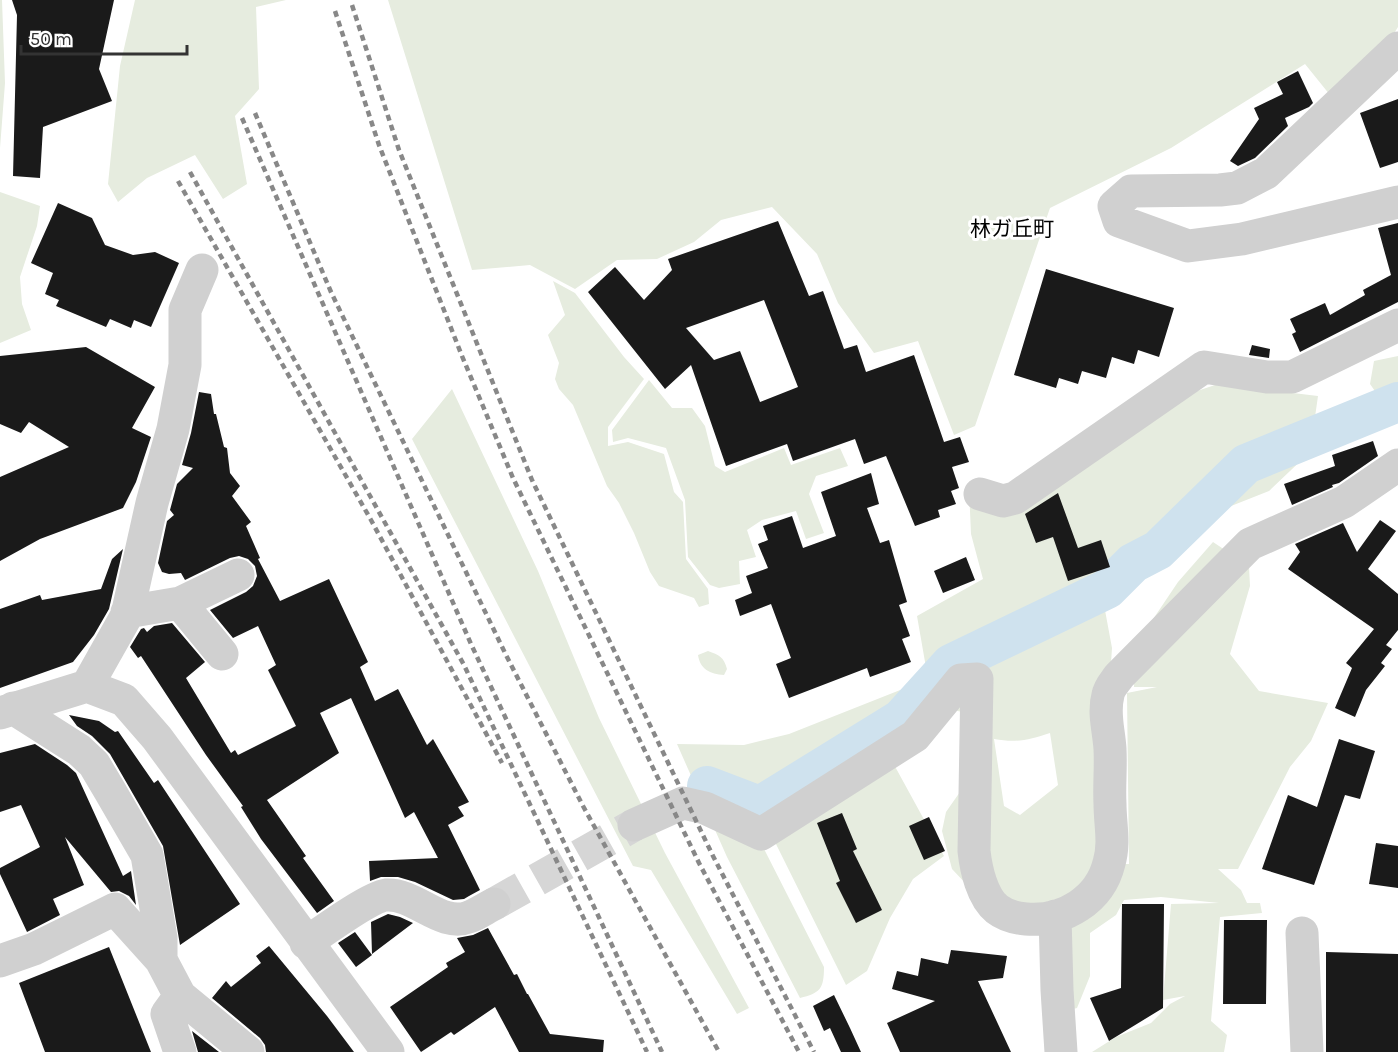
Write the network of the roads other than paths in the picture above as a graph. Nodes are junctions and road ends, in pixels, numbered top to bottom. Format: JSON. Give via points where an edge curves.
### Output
{"nodes":[{"id":1,"x":1398,"y":48,"type":"edge"},
{"id":2,"x":1398,"y":202,"type":"edge"},
{"id":3,"x":202,"y":270,"type":"dead end"},
{"id":4,"x":1398,"y":324,"type":"edge"},
{"id":5,"x":1398,"y":465,"type":"edge"},
{"id":6,"x":980,"y":494,"type":"dead end"},
{"id":7,"x":238,"y":575,"type":"dead end"},
{"id":8,"x":180,"y":603,"type":"junction"},
{"id":9,"x":127,"y":612,"type":"junction"},
{"id":10,"x":222,"y":654,"type":"dead end"},
{"id":11,"x":87,"y":686,"type":"junction"},
{"id":12,"x":7,"y":710,"type":"edge"},
{"id":13,"x":634,"y":825,"type":"tunnel mouth"},
{"id":14,"x":494,"y":904,"type":"tunnel mouth"},
{"id":15,"x":1055,"y":916,"type":"junction"},
{"id":16,"x":1302,"y":933,"type":"dead end"},
{"id":17,"x":306,"y":943,"type":"junction"},
{"id":18,"x":161,"y":960,"type":"junction"},
{"id":19,"x":0,"y":961,"type":"edge"},
{"id":20,"x":180,"y":996,"type":"junction"},
{"id":21,"x":180,"y":1052,"type":"edge"},
{"id":22,"x":248,"y":1052,"type":"edge"},
{"id":23,"x":388,"y":1052,"type":"edge"},
{"id":24,"x":1061,"y":1052,"type":"edge"},
{"id":25,"x":1307,"y":1052,"type":"edge"}],
"edges":[{"from":1,"to":2,"type":"street","via":[[1266,173],[1237,188],[1131,191],[1114,206],[1119,221],[1188,246],[1242,239]]},
{"from":3,"to":9,"type":"street","via":[[185,310],[185,365],[175,418]]},
{"from":4,"to":6,"type":"street","via":[[1292,377],[1204,368],[1016,498],[1003,501]]},
{"from":5,"to":15,"type":"street","via":[[1344,502],[1250,544],[1119,676],[1108,693],[1106,714],[1113,846],[1109,865],[1102,883],[1088,898],[1072,911]]},
{"from":7,"to":8,"type":"street"},
{"from":8,"to":9,"type":"street"},
{"from":8,"to":10,"type":"street"},
{"from":9,"to":11,"type":"street"},
{"from":11,"to":12,"type":"street"},
{"from":11,"to":17,"type":"street","via":[[123,700],[157,738]]},
{"from":12,"to":18,"type":"street","via":[[79,750],[94,764],[147,855]]},
{"from":13,"to":15,"type":"street","via":[[683,803],[705,808],[761,834],[915,736],[961,680],[977,679],[974,851],[979,876],[996,909],[1012,918],[1034,920]]},
{"from":14,"to":17,"type":"street","via":[[467,918],[445,917],[412,900],[385,895],[359,907]]},
{"from":15,"to":24,"type":"street"},
{"from":16,"to":25,"type":"street"},
{"from":17,"to":23,"type":"street"},
{"from":18,"to":19,"type":"street","via":[[115,909],[34,949]]},
{"from":18,"to":20,"type":"street"},
{"from":20,"to":21,"type":"street","via":[[167,1014]]},
{"from":20,"to":22,"type":"street"}]}
